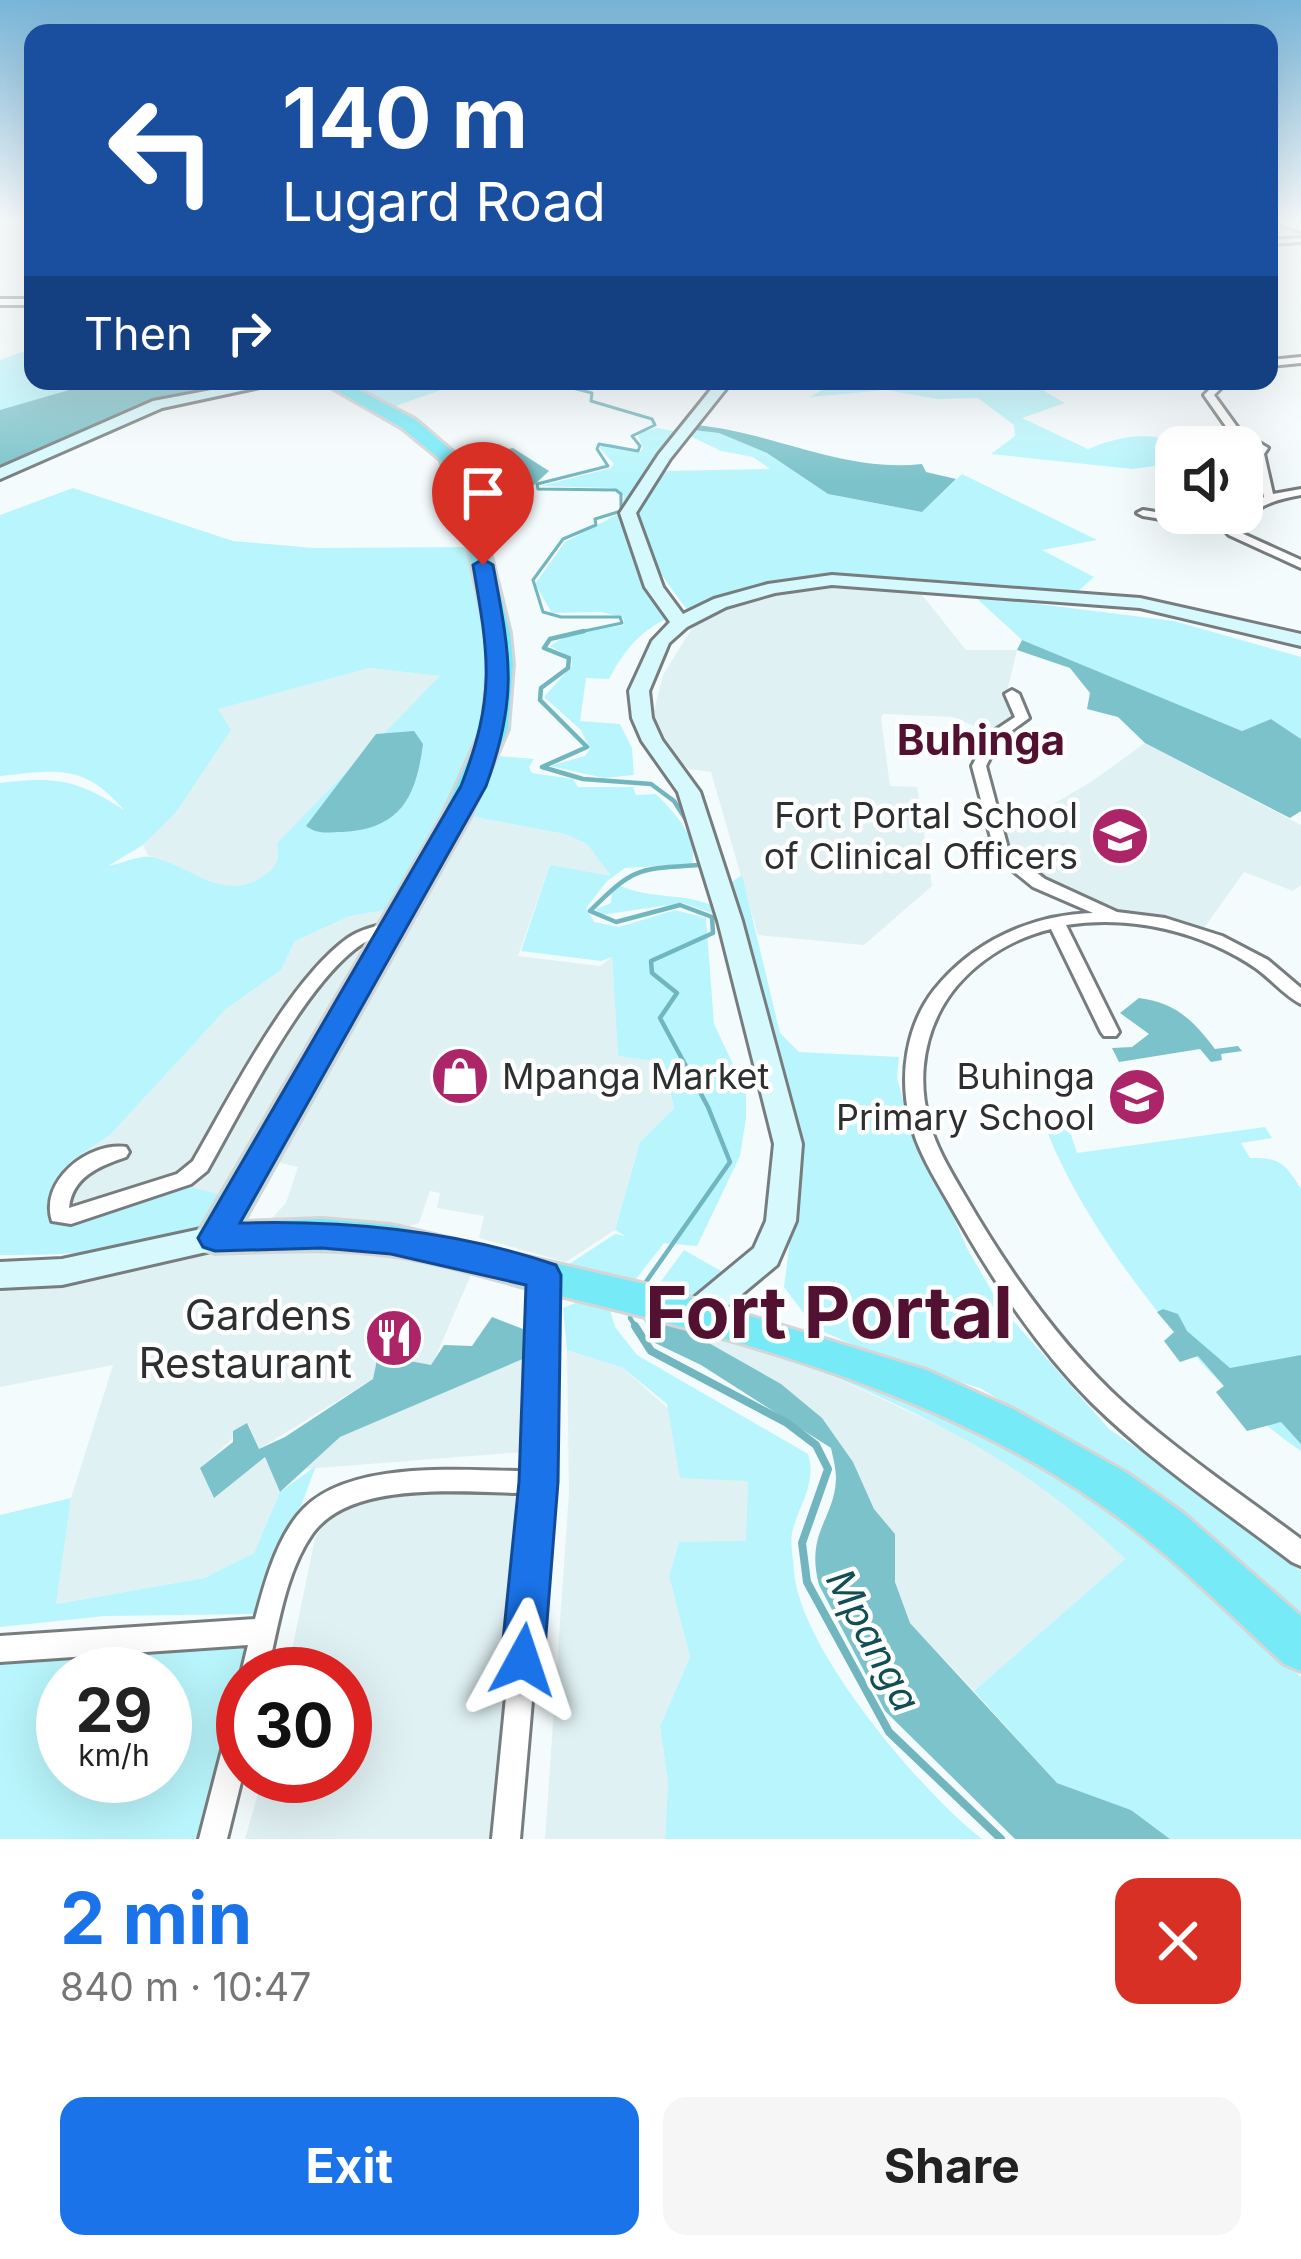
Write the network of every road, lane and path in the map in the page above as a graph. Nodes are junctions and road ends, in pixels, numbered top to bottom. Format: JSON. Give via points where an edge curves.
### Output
{"nodes":[{"id":1,"x":233,"y":390,"type":"edge"},
{"id":2,"x":346,"y":390,"type":"edge"},
{"id":3,"x":712,"y":390,"type":"edge"},
{"id":4,"x":1213,"y":390,"type":"edge"},
{"id":5,"x":0,"y":474,"type":"edge"},
{"id":6,"x":1301,"y":492,"type":"edge"},
{"id":7,"x":1268,"y":495,"type":"junction"},
{"id":8,"x":1263,"y":499,"type":"edge"},
{"id":9,"x":1143,"y":513,"type":"dead end"},
{"id":10,"x":1155,"y":515,"type":"edge"},
{"id":11,"x":1237,"y":534,"type":"edge"},
{"id":12,"x":1301,"y":564,"type":"edge"},
{"id":13,"x":680,"y":623,"type":"junction"},
{"id":14,"x":1301,"y":640,"type":"edge"},
{"id":15,"x":1012,"y":694,"type":"dead end"},
{"id":16,"x":1116,"y":916,"type":"junction"},
{"id":17,"x":1056,"y":922,"type":"junction"},
{"id":18,"x":393,"y":926,"type":"junction"},
{"id":19,"x":1301,"y":998,"type":"edge"},
{"id":20,"x":1110,"y":1032,"type":"dead end"},
{"id":21,"x":118,"y":1152,"type":"dead end"},
{"id":22,"x":215,"y":1238,"type":"junction"},
{"id":23,"x":0,"y":1275,"type":"edge"},
{"id":24,"x":544,"y":1275,"type":"junction"},
{"id":25,"x":694,"y":1315,"type":"junction"},
{"id":26,"x":539,"y":1482,"type":"junction"},
{"id":27,"x":1301,"y":1554,"type":"edge"},
{"id":28,"x":265,"y":1631,"type":"junction"},
{"id":29,"x":261,"y":1647,"type":"edge"},
{"id":30,"x":1301,"y":1647,"type":"edge"},
{"id":31,"x":0,"y":1649,"type":"edge"},
{"id":32,"x":222,"y":1803,"type":"edge"},
{"id":33,"x":213,"y":1839,"type":"edge"},
{"id":34,"x":506,"y":1839,"type":"edge"}],
"edges":[{"from":1,"to":5,"type":"main road","via":[[158,404]]},
{"from":2,"to":18,"type":"highway","via":[[409,424],[450,458],[475,532],[501,664],[495,729],[473,786]]},
{"from":3,"to":13,"type":"main road","via":[[628,513],[654,586]]},
{"from":4,"to":7,"type":"street","via":[[1236,433],[1263,448]]},
{"from":6,"to":7,"type":"street"},
{"from":7,"to":8,"type":"street"},
{"from":9,"to":10,"type":"street"},
{"from":11,"to":12,"type":"street"},
{"from":13,"to":14,"type":"main road","via":[[774,588],[853,580],[1140,603]]},
{"from":13,"to":25,"type":"main road","via":[[642,676],[642,718],[692,799],[788,1144],[785,1203],[772,1246]]},
{"from":15,"to":16,"type":"street","via":[[1022,718],[993,738],[980,766],[1002,854],[1040,883]]},
{"from":16,"to":17,"type":"street"},
{"from":16,"to":19,"type":"street","via":[[1223,943],[1268,967]]},
{"from":17,"to":20,"type":"street"},
{"from":17,"to":27,"type":"street","via":[[968,962],[926,1011],[914,1073],[927,1142],[977,1235],[1119,1413]]},
{"from":18,"to":21,"type":"street","via":[[356,940],[317,982],[200,1166],[59,1216],[58,1198],[73,1174]]},
{"from":18,"to":22,"type":"highway"},
{"from":22,"to":23,"type":"main road","via":[[62,1272]]},
{"from":22,"to":24,"type":"highway","via":[[391,1240]]},
{"from":24,"to":25,"type":"highway"},
{"from":24,"to":26,"type":"street"},
{"from":25,"to":30,"type":"highway","via":[[912,1383],[1056,1452],[1167,1528]]},
{"from":26,"to":28,"type":"street","via":[[373,1486],[336,1497],[307,1522]]},
{"from":26,"to":34,"type":"street"},
{"from":28,"to":29,"type":"street"},
{"from":28,"to":31,"type":"street"},
{"from":32,"to":33,"type":"street"}]}
